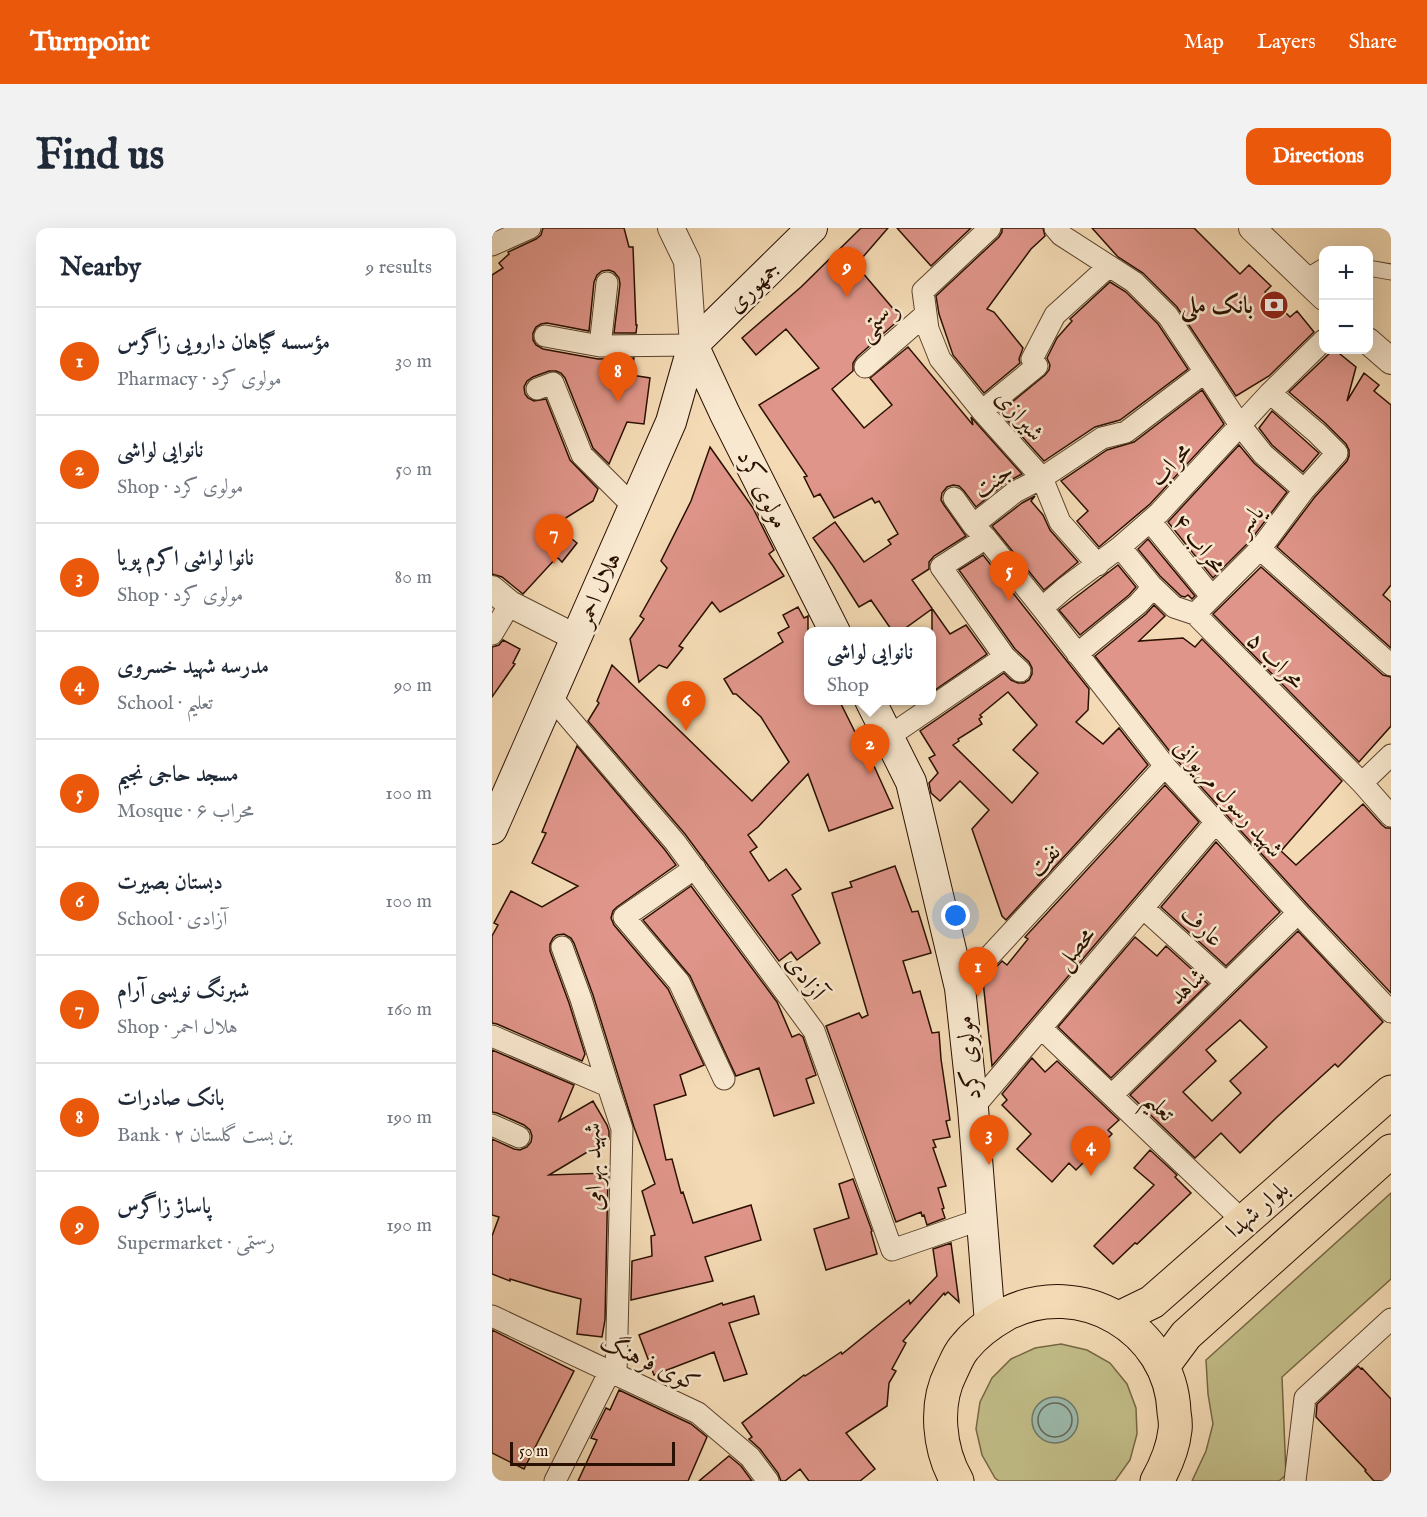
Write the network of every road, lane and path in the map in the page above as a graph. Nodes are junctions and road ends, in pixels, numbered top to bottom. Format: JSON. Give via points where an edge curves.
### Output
{"nodes":[{"id":1,"x":530,"y":228,"type":"edge"},
{"id":2,"x":671,"y":228,"type":"edge"},
{"id":3,"x":813,"y":228,"type":"edge"},
{"id":4,"x":990,"y":228,"type":"edge"},
{"id":5,"x":1055,"y":228,"type":"edge"},
{"id":6,"x":1252,"y":228,"type":"edge"},
{"id":7,"x":492,"y":245,"type":"edge"},
{"id":8,"x":1109,"y":266,"type":"junction"},
{"id":9,"x":1373,"y":269,"type":"edge"},
{"id":10,"x":1314,"y":272,"type":"edge"},
{"id":11,"x":1391,"y":272,"type":"edge"},
{"id":12,"x":607,"y":283,"type":"dead end"},
{"id":13,"x":926,"y":314,"type":"junction"},
{"id":14,"x":546,"y":336,"type":"dead end"},
{"id":15,"x":1319,"y":344,"type":"edge"},
{"id":16,"x":693,"y":345,"type":"junction"},
{"id":17,"x":1373,"y":345,"type":"edge"},
{"id":18,"x":600,"y":346,"type":"junction"},
{"id":19,"x":1391,"y":361,"type":"edge"},
{"id":20,"x":865,"y":367,"type":"dead end"},
{"id":21,"x":1205,"y":372,"type":"junction"},
{"id":22,"x":537,"y":389,"type":"dead end"},
{"id":23,"x":1270,"y":393,"type":"junction"},
{"id":24,"x":982,"y":411,"type":"junction"},
{"id":25,"x":1240,"y":425,"type":"junction"},
{"id":26,"x":1042,"y":478,"type":"junction"},
{"id":27,"x":1304,"y":490,"type":"junction"},
{"id":28,"x":954,"y":498,"type":"dead end"},
{"id":29,"x":634,"y":507,"type":"junction"},
{"id":30,"x":1150,"y":521,"type":"junction"},
{"id":31,"x":980,"y":532,"type":"junction"},
{"id":32,"x":1120,"y":547,"type":"junction"},
{"id":33,"x":1260,"y":549,"type":"junction"},
{"id":34,"x":1098,"y":565,"type":"junction"},
{"id":35,"x":1150,"y":585,"type":"junction"},
{"id":36,"x":501,"y":597,"type":"edge"},
{"id":37,"x":1212,"y":597,"type":"junction"},
{"id":38,"x":1042,"y":608,"type":"junction"},
{"id":39,"x":1195,"y":614,"type":"junction"},
{"id":40,"x":832,"y":627,"type":"edge"},
{"id":41,"x":492,"y":634,"type":"edge"},
{"id":42,"x":577,"y":638,"type":"junction"},
{"id":43,"x":1077,"y":654,"type":"junction"},
{"id":44,"x":1391,"y":665,"type":"edge"},
{"id":45,"x":551,"y":697,"type":"junction"},
{"id":46,"x":872,"y":705,"type":"edge"},
{"id":47,"x":888,"y":737,"type":"junction"},
{"id":48,"x":1391,"y":755,"type":"edge"},
{"id":49,"x":1165,"y":766,"type":"junction"},
{"id":50,"x":1362,"y":783,"type":"junction"},
{"id":51,"x":1391,"y":816,"type":"edge"},
{"id":52,"x":1216,"y":822,"type":"junction"},
{"id":53,"x":492,"y":829,"type":"edge"},
{"id":54,"x":695,"y":868,"type":"junction"},
{"id":55,"x":1143,"y":908,"type":"junction"},
{"id":56,"x":1298,"y":913,"type":"junction"},
{"id":57,"x":562,"y":947,"type":"dead end"},
{"id":58,"x":1226,"y":983,"type":"junction"},
{"id":59,"x":960,"y":988,"type":"junction"},
{"id":60,"x":1391,"y":1012,"type":"edge"},
{"id":61,"x":1041,"y":1028,"type":"junction"},
{"id":62,"x":492,"y":1036,"type":"edge"},
{"id":63,"x":724,"y":1078,"type":"dead end"},
{"id":64,"x":608,"y":1086,"type":"junction"},
{"id":65,"x":1391,"y":1092,"type":"edge"},
{"id":66,"x":1112,"y":1095,"type":"junction"},
{"id":67,"x":973,"y":1108,"type":"junction"},
{"id":68,"x":492,"y":1125,"type":"edge"},
{"id":69,"x":519,"y":1137,"type":"dead end"},
{"id":70,"x":1391,"y":1151,"type":"edge"},
{"id":71,"x":982,"y":1219,"type":"junction"},
{"id":72,"x":1243,"y":1221,"type":"junction"},
{"id":73,"x":492,"y":1316,"type":"edge"},
{"id":74,"x":1119,"y":1318,"type":"junction"},
{"id":75,"x":1391,"y":1319,"type":"edge"},
{"id":76,"x":990,"y":1323,"type":"junction"},
{"id":77,"x":1164,"y":1366,"type":"junction"},
{"id":78,"x":613,"y":1373,"type":"junction"},
{"id":79,"x":946,"y":1472,"type":"edge"},
{"id":80,"x":555,"y":1481,"type":"edge"},
{"id":81,"x":768,"y":1481,"type":"edge"},
{"id":82,"x":1156,"y":1481,"type":"edge"},
{"id":83,"x":1295,"y":1481,"type":"edge"}],
"edges":[{"from":1,"to":7,"type":"street"},
{"from":2,"to":16,"type":"street","via":[[687,261]]},
{"from":3,"to":16,"type":"main road","name":"جمهوری"},
{"from":4,"to":13,"type":"street","name":"شیرازی","via":[[923,291]]},
{"from":5,"to":8,"type":"street"},
{"from":6,"to":10,"type":"street"},
{"from":8,"to":21,"type":"street","via":[[1134,282],[1168,316]]},
{"from":8,"to":24,"type":"street","via":[[1055,315],[1032,359],[1037,366]]},
{"from":9,"to":11,"type":"street"},
{"from":12,"to":18,"type":"street"},
{"from":13,"to":20,"type":"street","name":"رستمی"},
{"from":13,"to":24,"type":"street","name":"شیرازی","via":[[940,359]]},
{"from":14,"to":18,"type":"street"},
{"from":15,"to":23,"type":"street","name":"محراب"},
{"from":16,"to":18,"type":"street"},
{"from":16,"to":29,"type":"main road","name":"هلال احمر","via":[[671,422]]},
{"from":16,"to":40,"type":"main road","name":"مولوی کرد"},
{"from":17,"to":19,"type":"street"},
{"from":21,"to":25,"type":"street"},
{"from":21,"to":26,"type":"street","name":"جنت","via":[[1126,432],[1102,438]]},
{"from":22,"to":29,"type":"street","via":[[553,383],[582,455]]},
{"from":23,"to":25,"type":"street","name":"محراب"},
{"from":23,"to":27,"type":"street","name":"یاسر","via":[[1337,453]]},
{"from":24,"to":26,"type":"street","name":"شیرازی"},
{"from":25,"to":27,"type":"street","via":[[1263,454]]},
{"from":25,"to":30,"type":"street","name":"محراب"},
{"from":26,"to":31,"type":"street","name":"جنت","via":[[1014,492]]},
{"from":26,"to":34,"type":"street","name":"شیرازی","via":[[1060,522]]},
{"from":27,"to":33,"type":"street","name":"یاسر"},
{"from":28,"to":31,"type":"street","name":"شهید رسول مریوانی"},
{"from":29,"to":42,"type":"main road","name":"هلال احمر"},
{"from":30,"to":32,"type":"street","name":"محراب"},
{"from":30,"to":37,"type":"street","name":"محراب ۴"},
{"from":31,"to":38,"type":"street","name":"شهید رسول مریوانی"},
{"from":31,"to":47,"type":"street","name":"جنت","via":[[941,567],[1012,664]]},
{"from":32,"to":34,"type":"street","name":"محراب"},
{"from":32,"to":35,"type":"street","name":"محراب ۵"},
{"from":33,"to":37,"type":"street","name":"یاسر"},
{"from":33,"to":44,"type":"street"},
{"from":34,"to":38,"type":"street","name":"محراب"},
{"from":35,"to":39,"type":"street","name":"محراب ۵","via":[[1174,607]]},
{"from":35,"to":43,"type":"street","via":[[1148,594],[1138,604]]},
{"from":36,"to":41,"type":"street"},
{"from":36,"to":42,"type":"street"},
{"from":37,"to":39,"type":"street","name":"یاسر"},
{"from":38,"to":43,"type":"street","name":"شهید رسول مریوانی"},
{"from":39,"to":50,"type":"street","name":"محراب ۵"},
{"from":42,"to":45,"type":"main road","name":"هلال احمر"},
{"from":43,"to":49,"type":"street","name":"شهید رسول مریوانی"},
{"from":45,"to":53,"type":"main road","name":"هلال احمر"},
{"from":45,"to":54,"type":"street","name":"آزادی"},
{"from":46,"to":47,"type":"main road","name":"مولوی کرد"},
{"from":47,"to":59,"type":"main road","name":"مولوی کرد","via":[[912,782]]},
{"from":48,"to":50,"type":"street"},
{"from":49,"to":52,"type":"street","name":"شهید رسول مریوانی"},
{"from":49,"to":59,"type":"street","name":"نفت"},
{"from":50,"to":51,"type":"street","name":"محراب ۵"},
{"from":52,"to":55,"type":"street","name":"محصل"},
{"from":52,"to":56,"type":"street","name":"شهید رسول مریوانی"},
{"from":54,"to":63,"type":"street","via":[[624,917],[679,982]]},
{"from":54,"to":71,"type":"street","name":"آزادی","via":[[814,1031],[892,1250]]},
{"from":55,"to":58,"type":"street","name":"عارف"},
{"from":55,"to":61,"type":"street","name":"محصل"},
{"from":56,"to":58,"type":"street","name":"شاهد"},
{"from":56,"to":60,"type":"street","name":"شهید رسول مریوانی"},
{"from":57,"to":64,"type":"street"},
{"from":58,"to":66,"type":"street","name":"شاهد"},
{"from":59,"to":67,"type":"main road","name":"مولوی کرد"},
{"from":61,"to":66,"type":"street","name":"تعلیم"},
{"from":61,"to":67,"type":"street","name":"محصل"},
{"from":62,"to":64,"type":"street","name":"شهید بهرامی"},
{"from":64,"to":78,"type":"street","name":"شهید بهرامی","via":[[622,1129]]},
{"from":65,"to":72,"type":"main road","name":"بلوار شهدا"},
{"from":66,"to":72,"type":"street","name":"تعلیم"},
{"from":67,"to":71,"type":"main road","name":"مولوی کرد"},
{"from":68,"to":69,"type":"street"},
{"from":70,"to":77,"type":"main road","name":"بلوار شهدا","via":[[1186,1335]]},
{"from":71,"to":76,"type":"main road","name":"مولوی کرد"},
{"from":72,"to":74,"type":"main road","name":"بلوار شهدا","via":[[1152,1302]]},
{"from":73,"to":78,"type":"street","name":"کوی فرهنگ"},
{"from":74,"to":76,"type":"main road","via":[[1087,1304],[1053,1301],[1020,1307]]},
{"from":74,"to":77,"type":"main road","via":[[1144,1339]]},
{"from":75,"to":83,"type":"street","via":[[1305,1398]]},
{"from":76,"to":79,"type":"main road","via":[[963,1348],[946,1381],[940,1417]]},
{"from":77,"to":82,"type":"main road","via":[[1174,1397],[1175,1430],[1167,1462]]},
{"from":78,"to":80,"type":"street"},
{"from":78,"to":81,"type":"street","name":"کوی فرهنگ","via":[[698,1413],[750,1457]]}]}
